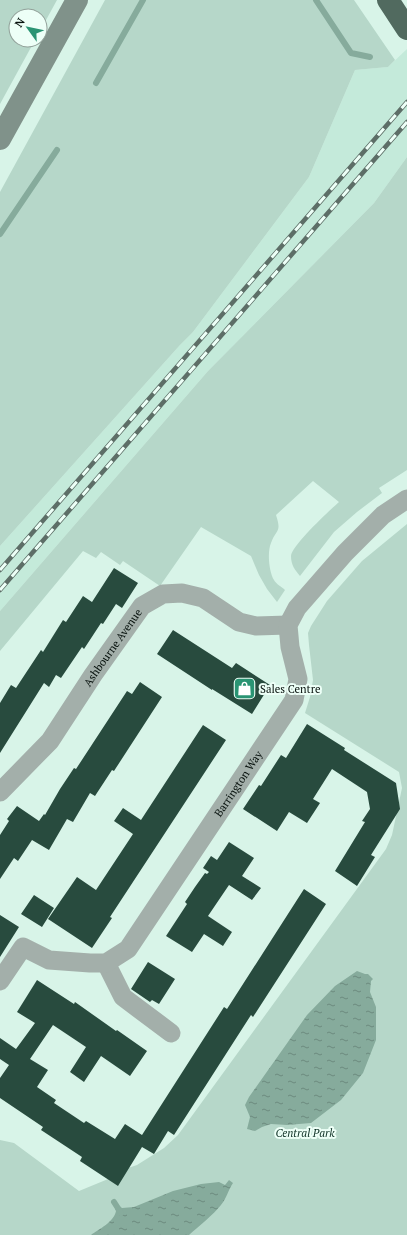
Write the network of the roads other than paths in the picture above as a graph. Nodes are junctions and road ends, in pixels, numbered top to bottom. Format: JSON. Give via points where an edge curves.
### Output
{"nodes":[{"id":1,"x":77,"y":0,"type":"edge"},
{"id":2,"x":388,"y":0,"type":"edge"},
{"id":3,"x":407,"y":29,"type":"edge"},
{"id":4,"x":0,"y":139,"type":"edge"},
{"id":5,"x":407,"y":499,"type":"edge"},
{"id":6,"x":288,"y":625,"type":"junction"},
{"id":7,"x":0,"y":792,"type":"edge"},
{"id":8,"x":106,"y":963,"type":"junction"},
{"id":9,"x":0,"y":981,"type":"edge"},
{"id":10,"x":171,"y":1033,"type":"dead end"}],
"edges":[{"from":1,"to":4,"type":"street"},
{"from":2,"to":3,"type":"highway"},
{"from":5,"to":6,"type":"street","via":[[383,515],[345,553],[297,608]]},
{"from":6,"to":7,"type":"street","name":"Ashbourne Avenue","via":[[256,626],[239,622],[203,598],[182,593],[163,594],[142,606],[50,741]]},
{"from":6,"to":8,"type":"street","name":"Barrington Way","via":[[290,647],[298,679],[294,700],[128,949]]},
{"from":8,"to":9,"type":"street","via":[[49,960],[23,947]]},
{"from":8,"to":10,"type":"street","via":[[123,997]]}]}
